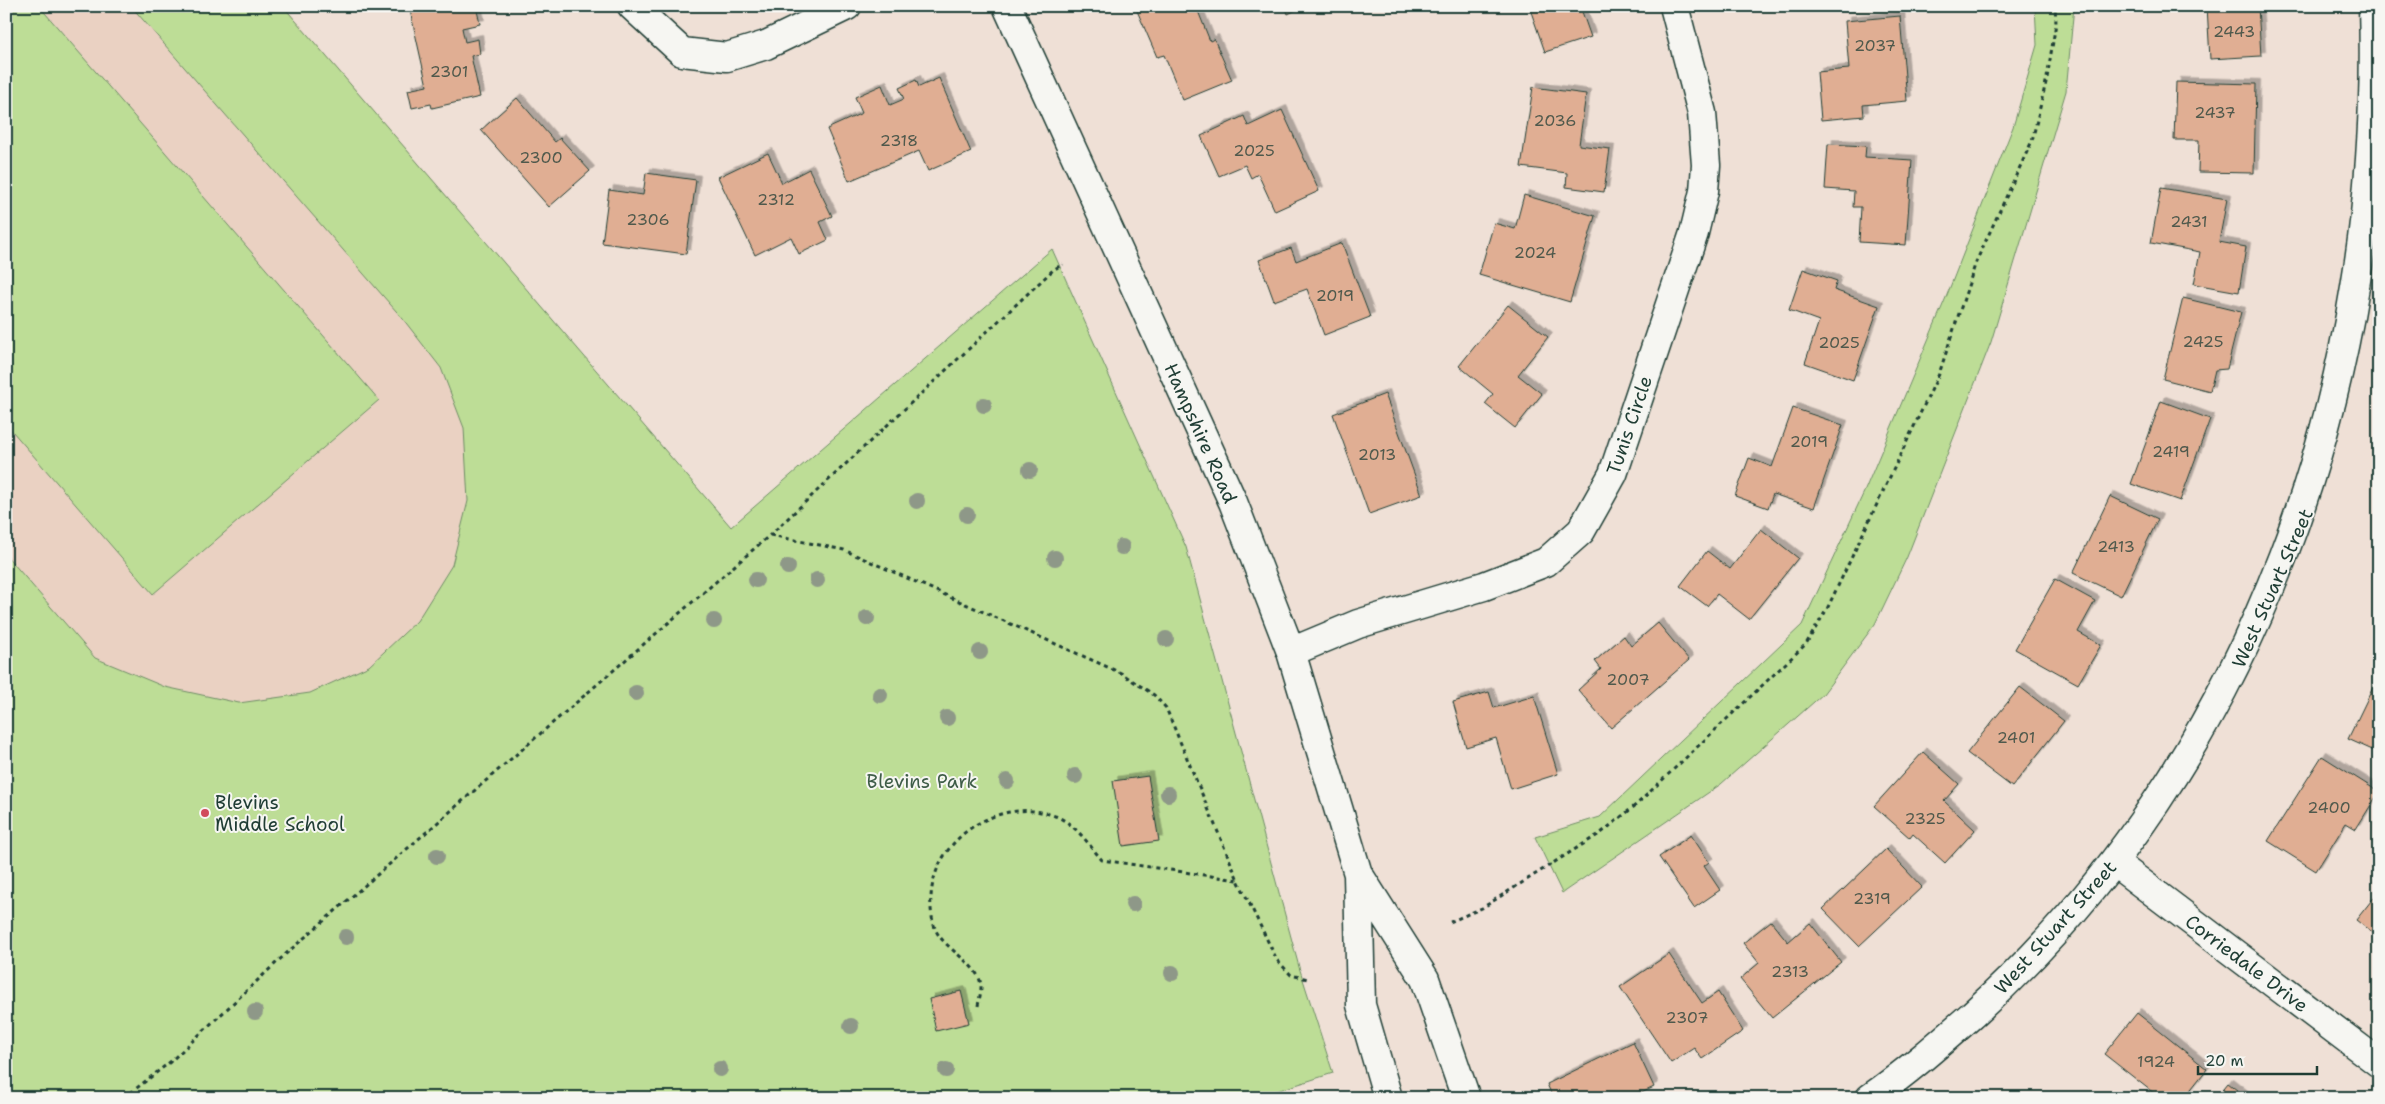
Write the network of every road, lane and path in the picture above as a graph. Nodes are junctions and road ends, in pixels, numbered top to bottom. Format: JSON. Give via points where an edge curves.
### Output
{"nodes":[{"id":1,"x":632,"y":6,"type":"edge"},
{"id":2,"x":847,"y":6,"type":"edge"},
{"id":3,"x":1007,"y":6,"type":"edge"},
{"id":4,"x":1674,"y":6,"type":"edge"},
{"id":5,"x":2055,"y":6,"type":"edge"},
{"id":6,"x":2373,"y":6,"type":"edge"},
{"id":7,"x":1063,"y":264,"type":"dead end"},
{"id":8,"x":770,"y":535,"type":"junction"},
{"id":9,"x":1291,"y":652,"type":"junction"},
{"id":10,"x":2115,"y":863,"type":"junction"},
{"id":11,"x":1358,"y":874,"type":"junction"},
{"id":12,"x":1238,"y":880,"type":"junction"},
{"id":13,"x":1450,"y":922,"type":"dead end"},
{"id":14,"x":1308,"y":979,"type":"dead end"},
{"id":15,"x":978,"y":1006,"type":"dead end"},
{"id":16,"x":2379,"y":1063,"type":"edge"},
{"id":17,"x":124,"y":1098,"type":"edge"},
{"id":18,"x":1388,"y":1098,"type":"edge"},
{"id":19,"x":1466,"y":1098,"type":"edge"},
{"id":20,"x":1870,"y":1098,"type":"edge"}],
"edges":[{"from":1,"to":2,"type":"street","via":[[682,52],[727,57],[766,45]]},
{"from":3,"to":9,"type":"street","name":"Hampshire Road","via":[[1233,502]]},
{"from":4,"to":9,"type":"street","name":"Tunis Circle","via":[[1702,113],[1706,165],[1704,191],[1694,233],[1613,474],[1581,531],[1546,562],[1484,586],[1358,624]]},
{"from":5,"to":13,"type":"path","via":[[2056,23],[2049,69],[2032,141],[1976,262],[1939,374],[1827,609],[1806,644],[1636,805],[1600,833],[1482,908]]},
{"from":6,"to":10,"type":"street","name":"West Stuart Street","via":[[2376,80],[2373,188],[2362,294],[2340,399],[2315,483],[2270,601],[2223,697],[2179,770]]},
{"from":7,"to":8,"type":"path"},
{"from":8,"to":12,"type":"path","via":[[844,550],[1121,673],[1154,695],[1166,708]]},
{"from":8,"to":17,"type":"path","via":[[289,951],[170,1062]]},
{"from":9,"to":11,"type":"street","name":"Hampshire Road"},
{"from":10,"to":16,"type":"street","name":"Corriedale Drive"},
{"from":10,"to":20,"type":"street","name":"West Stuart Street","via":[[2012,979]]},
{"from":11,"to":18,"type":"street","name":"Hampshire Road","via":[[1361,1005]]},
{"from":11,"to":19,"type":"street","name":"Hampshire Road","via":[[1425,978]]},
{"from":12,"to":14,"type":"path","via":[[1278,960],[1291,975]]},
{"from":12,"to":15,"type":"path","via":[[1102,860],[1080,834],[1056,816],[1031,811],[999,814],[974,824],[952,844],[937,870],[931,898],[935,929],[972,967],[981,986]]}]}
